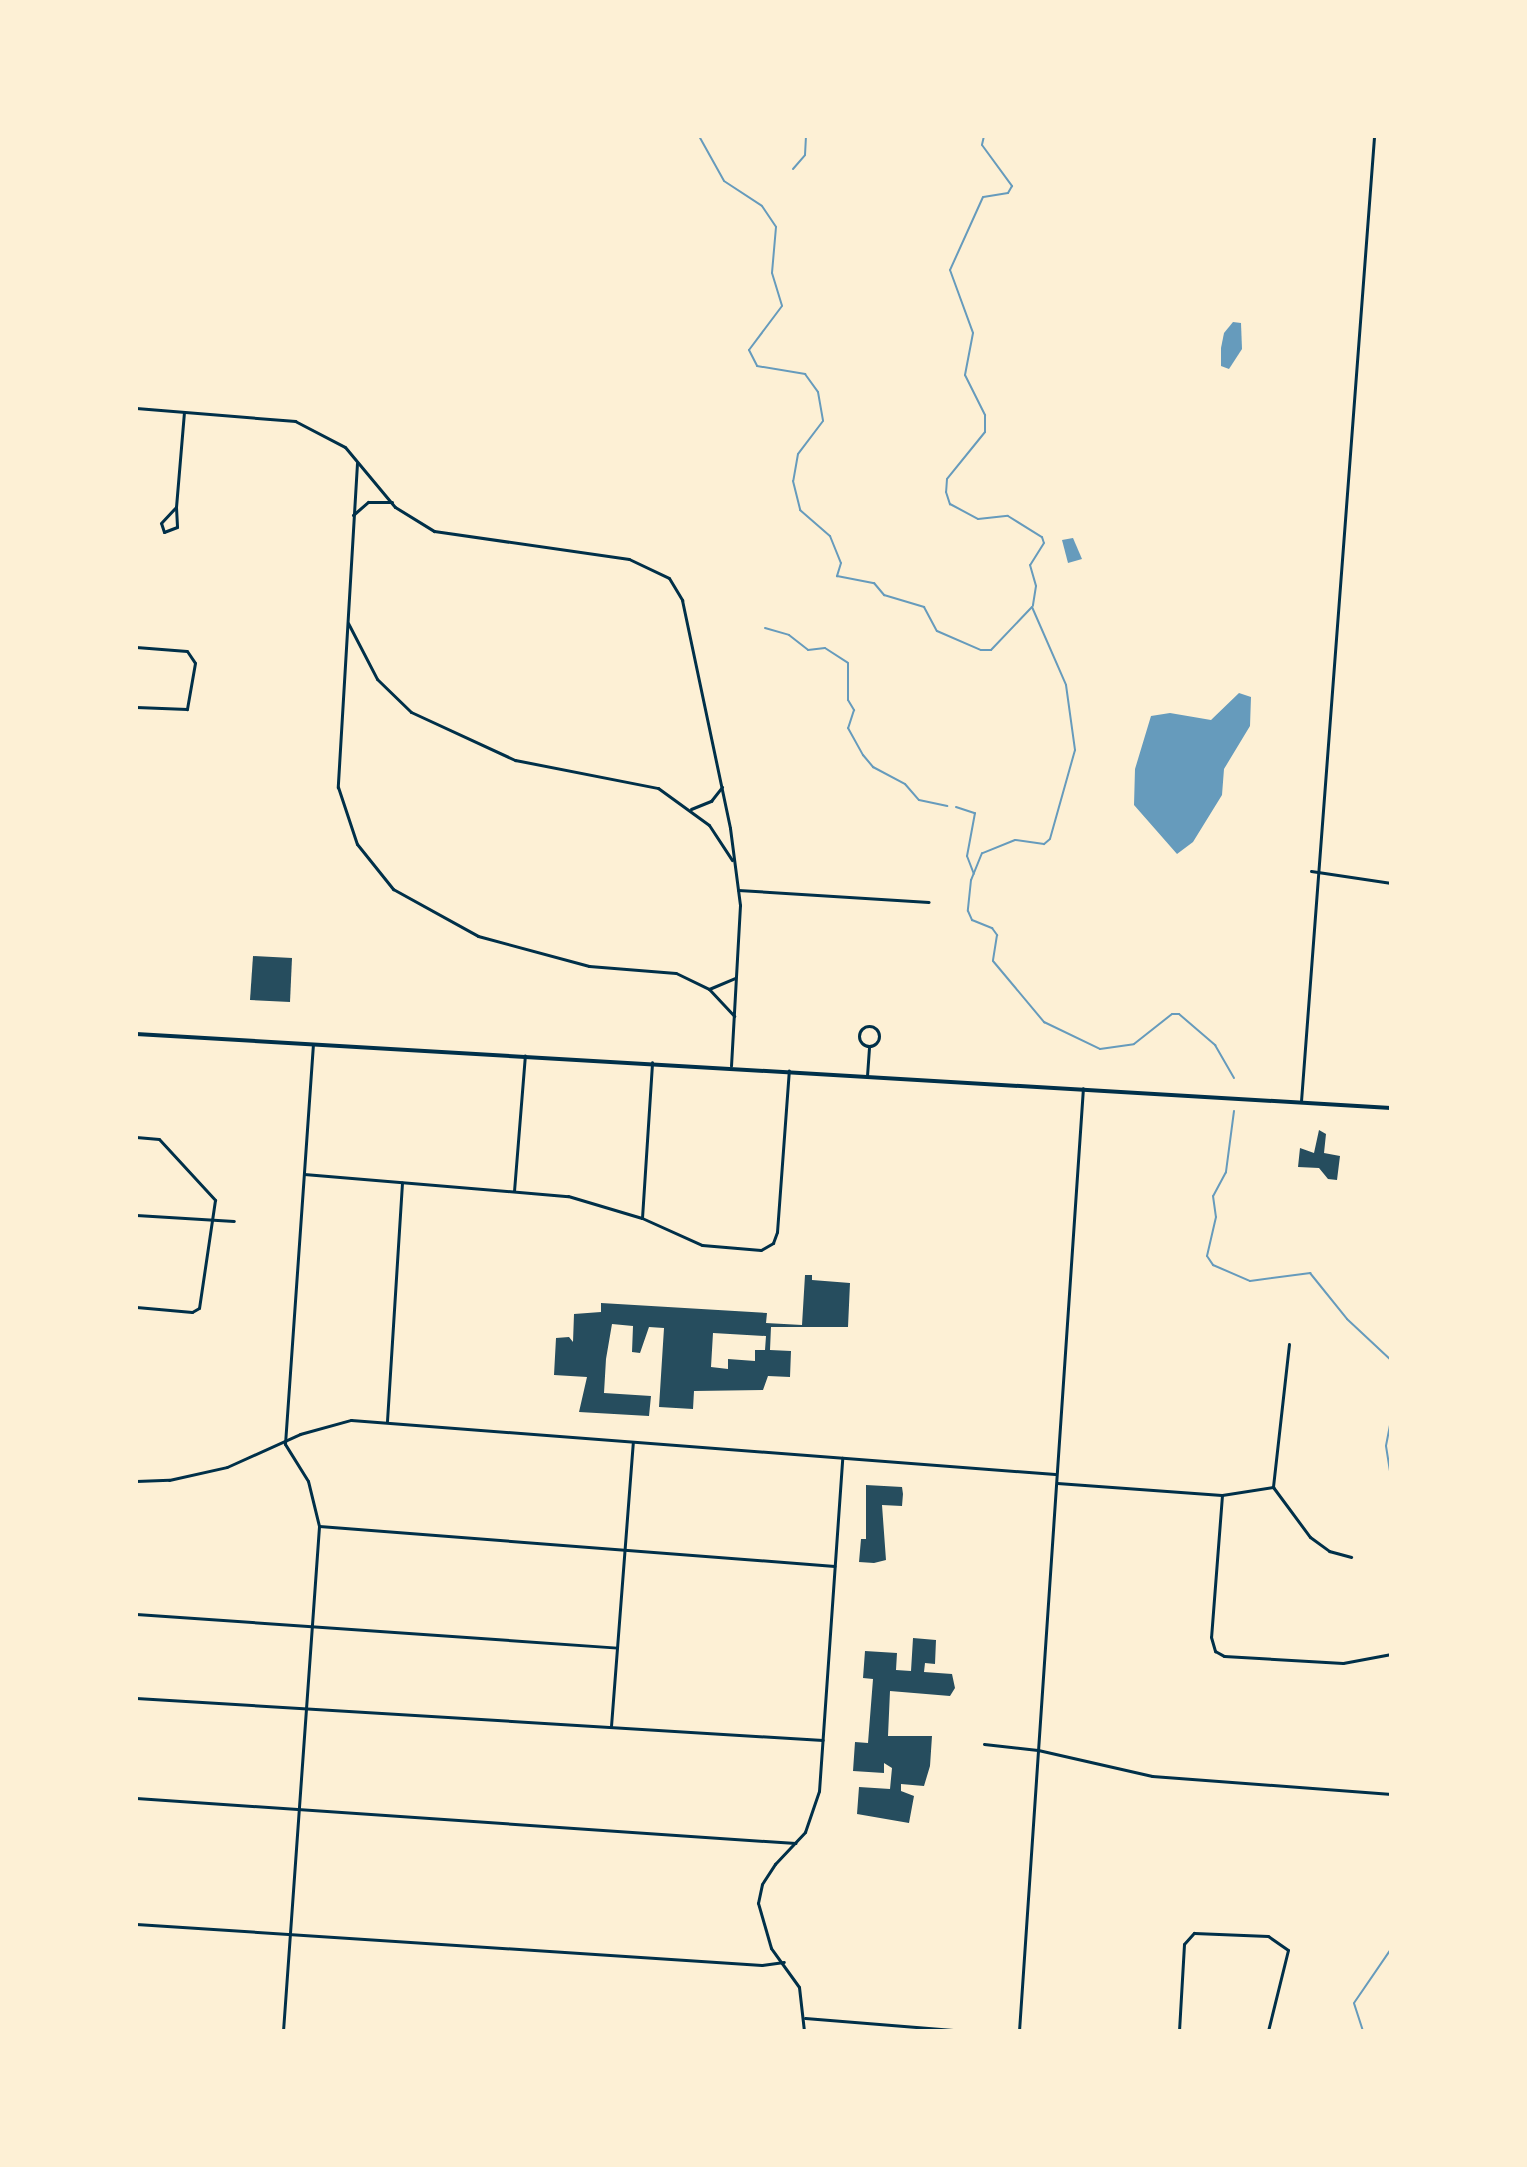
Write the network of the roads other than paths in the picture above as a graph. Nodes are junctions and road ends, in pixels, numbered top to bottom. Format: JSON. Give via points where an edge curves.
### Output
{"nodes":[{"id":1,"x":1374,"y":136,"type":"edge"},
{"id":2,"x":136,"y":408,"type":"edge"},
{"id":3,"x":184,"y":412,"type":"junction"},
{"id":4,"x":357,"y":461,"type":"junction"},
{"id":5,"x":392,"y":502,"type":"junction"},
{"id":6,"x":176,"y":507,"type":"junction"},
{"id":7,"x":353,"y":515,"type":"junction"},
{"id":8,"x":347,"y":620,"type":"junction"},
{"id":9,"x":136,"y":647,"type":"edge"},
{"id":10,"x":136,"y":707,"type":"edge"},
{"id":11,"x":722,"y":787,"type":"junction"},
{"id":12,"x":691,"y":809,"type":"junction"},
{"id":13,"x":734,"y":863,"type":"junction"},
{"id":14,"x":1311,"y":871,"type":"dead end"},
{"id":15,"x":1319,"y":874,"type":"junction"},
{"id":16,"x":1391,"y":883,"type":"edge"},
{"id":17,"x":738,"y":890,"type":"junction"},
{"id":18,"x":929,"y":902,"type":"dead end"},
{"id":19,"x":736,"y":978,"type":"junction"},
{"id":20,"x":709,"y":989,"type":"junction"},
{"id":21,"x":734,"y":1016,"type":"junction"},
{"id":22,"x":136,"y":1034,"type":"edge"},
{"id":23,"x":313,"y":1042,"type":"junction"},
{"id":24,"x":869,"y":1046,"type":"junction"},
{"id":25,"x":525,"y":1055,"type":"junction"},
{"id":26,"x":652,"y":1062,"type":"junction"},
{"id":27,"x":731,"y":1066,"type":"junction"},
{"id":28,"x":789,"y":1070,"type":"junction"},
{"id":29,"x":867,"y":1076,"type":"junction"},
{"id":30,"x":1083,"y":1088,"type":"junction"},
{"id":31,"x":1301,"y":1101,"type":"junction"},
{"id":32,"x":1391,"y":1108,"type":"edge"},
{"id":33,"x":136,"y":1137,"type":"edge"},
{"id":34,"x":304,"y":1174,"type":"junction"},
{"id":35,"x":402,"y":1182,"type":"junction"},
{"id":36,"x":514,"y":1191,"type":"junction"},
{"id":37,"x":136,"y":1215,"type":"edge"},
{"id":38,"x":642,"y":1218,"type":"junction"},
{"id":39,"x":213,"y":1220,"type":"junction"},
{"id":40,"x":234,"y":1221,"type":"dead end"},
{"id":41,"x":136,"y":1307,"type":"edge"},
{"id":42,"x":1289,"y":1344,"type":"dead end"},
{"id":43,"x":387,"y":1421,"type":"junction"},
{"id":44,"x":633,"y":1442,"type":"junction"},
{"id":45,"x":285,"y":1444,"type":"junction"},
{"id":46,"x":842,"y":1458,"type":"junction"},
{"id":47,"x":1057,"y":1474,"type":"junction"},
{"id":48,"x":136,"y":1481,"type":"edge"},
{"id":49,"x":1057,"y":1483,"type":"junction"},
{"id":50,"x":1273,"y":1487,"type":"junction"},
{"id":51,"x":1222,"y":1495,"type":"junction"},
{"id":52,"x":319,"y":1526,"type":"junction"},
{"id":53,"x":623,"y":1550,"type":"junction"},
{"id":54,"x":1351,"y":1557,"type":"dead end"},
{"id":55,"x":834,"y":1566,"type":"junction"},
{"id":56,"x":136,"y":1614,"type":"edge"},
{"id":57,"x":311,"y":1626,"type":"junction"},
{"id":58,"x":617,"y":1648,"type":"junction"},
{"id":59,"x":1391,"y":1654,"type":"edge"},
{"id":60,"x":136,"y":1698,"type":"edge"},
{"id":61,"x":305,"y":1707,"type":"junction"},
{"id":62,"x":611,"y":1726,"type":"junction"},
{"id":63,"x":823,"y":1740,"type":"junction"},
{"id":64,"x":984,"y":1744,"type":"dead end"},
{"id":65,"x":1038,"y":1750,"type":"junction"},
{"id":66,"x":1391,"y":1794,"type":"edge"},
{"id":67,"x":136,"y":1798,"type":"edge"},
{"id":68,"x":298,"y":1809,"type":"junction"},
{"id":69,"x":795,"y":1843,"type":"junction"},
{"id":70,"x":136,"y":1924,"type":"edge"},
{"id":71,"x":290,"y":1934,"type":"junction"},
{"id":72,"x":784,"y":1962,"type":"junction"},
{"id":73,"x":805,"y":2018,"type":"junction"},
{"id":74,"x":283,"y":2031,"type":"edge"},
{"id":75,"x":804,"y":2031,"type":"edge"},
{"id":76,"x":968,"y":2031,"type":"edge"},
{"id":77,"x":1019,"y":2031,"type":"edge"},
{"id":78,"x":1179,"y":2031,"type":"edge"},
{"id":79,"x":1268,"y":2031,"type":"edge"}],
"edges":[{"from":1,"to":15,"type":"street"},
{"from":2,"to":3,"type":"street"},
{"from":3,"to":4,"type":"street","via":[[295,421],[331,437]]},
{"from":3,"to":6,"type":"street"},
{"from":4,"to":5,"type":"street"},
{"from":4,"to":7,"type":"street"},
{"from":5,"to":7,"type":"street","via":[[368,502]]},
{"from":5,"to":11,"type":"street","via":[[413,521],[452,537],[629,559],[651,565],[669,578],[682,600]]},
{"from":6,"to":6,"type":"street","via":[[161,523],[164,532],[177,527]]},
{"from":7,"to":8,"type":"street"},
{"from":8,"to":12,"type":"street","via":[[377,679],[411,712],[451,735],[515,760],[658,788]]},
{"from":8,"to":20,"type":"street","via":[[338,787],[357,844],[393,889],[478,936],[533,955],[676,973]]},
{"from":9,"to":10,"type":"street","via":[[187,651],[195,663],[187,709]]},
{"from":11,"to":12,"type":"street","via":[[711,801]]},
{"from":11,"to":13,"type":"street"},
{"from":12,"to":13,"type":"street","via":[[709,825]]},
{"from":13,"to":17,"type":"street"},
{"from":14,"to":15,"type":"street"},
{"from":15,"to":16,"type":"street"},
{"from":15,"to":31,"type":"street"},
{"from":17,"to":18,"type":"street"},
{"from":17,"to":19,"type":"street"},
{"from":19,"to":20,"type":"street"},
{"from":19,"to":21,"type":"street"},
{"from":20,"to":21,"type":"street"},
{"from":21,"to":27,"type":"street"},
{"from":22,"to":23,"type":"main road"},
{"from":23,"to":25,"type":"main road"},
{"from":23,"to":34,"type":"street"},
{"from":24,"to":24,"type":"street","via":[[859,1035],[871,1026],[880,1035]]},
{"from":24,"to":29,"type":"street"},
{"from":25,"to":26,"type":"main road"},
{"from":25,"to":36,"type":"street"},
{"from":26,"to":27,"type":"main road"},
{"from":26,"to":38,"type":"street"},
{"from":27,"to":28,"type":"main road"},
{"from":28,"to":29,"type":"main road"},
{"from":28,"to":38,"type":"street","via":[[776,1238],[766,1249],[702,1245]]},
{"from":29,"to":30,"type":"main road"},
{"from":30,"to":31,"type":"main road"},
{"from":30,"to":47,"type":"street"},
{"from":31,"to":32,"type":"main road"},
{"from":33,"to":39,"type":"street","via":[[159,1139],[210,1191]]},
{"from":34,"to":35,"type":"street"},
{"from":34,"to":45,"type":"street"},
{"from":35,"to":36,"type":"street"},
{"from":35,"to":43,"type":"street"},
{"from":36,"to":38,"type":"street","via":[[568,1196]]},
{"from":37,"to":39,"type":"street"},
{"from":39,"to":40,"type":"street"},
{"from":39,"to":41,"type":"street","via":[[199,1308],[192,1312]]},
{"from":42,"to":50,"type":"street"},
{"from":43,"to":44,"type":"street"},
{"from":43,"to":45,"type":"street","via":[[351,1420],[300,1434]]},
{"from":44,"to":46,"type":"street"},
{"from":44,"to":53,"type":"street"},
{"from":45,"to":48,"type":"street","via":[[198,1475]]},
{"from":45,"to":52,"type":"street","via":[[308,1481]]},
{"from":46,"to":47,"type":"street"},
{"from":46,"to":55,"type":"street"},
{"from":47,"to":49,"type":"street"},
{"from":49,"to":51,"type":"street"},
{"from":49,"to":65,"type":"street"},
{"from":50,"to":51,"type":"street"},
{"from":50,"to":54,"type":"street","via":[[1310,1537],[1329,1551]]},
{"from":51,"to":59,"type":"street","via":[[1211,1637],[1215,1651],[1224,1656],[1343,1663]]},
{"from":52,"to":53,"type":"street"},
{"from":52,"to":57,"type":"street"},
{"from":53,"to":55,"type":"street"},
{"from":53,"to":58,"type":"street"},
{"from":55,"to":63,"type":"street"},
{"from":56,"to":57,"type":"street"},
{"from":57,"to":58,"type":"street"},
{"from":57,"to":61,"type":"street"},
{"from":58,"to":62,"type":"street"},
{"from":60,"to":61,"type":"street"},
{"from":61,"to":62,"type":"street"},
{"from":61,"to":68,"type":"street"},
{"from":62,"to":63,"type":"street"},
{"from":63,"to":69,"type":"street","via":[[815,1813]]},
{"from":64,"to":65,"type":"street"},
{"from":65,"to":66,"type":"street","via":[[1152,1776]]},
{"from":65,"to":77,"type":"street"},
{"from":67,"to":68,"type":"street"},
{"from":68,"to":69,"type":"street"},
{"from":68,"to":71,"type":"street"},
{"from":69,"to":72,"type":"street","via":[[762,1884],[758,1903],[760,1923]]},
{"from":70,"to":71,"type":"street"},
{"from":71,"to":72,"type":"street","via":[[762,1965]]},
{"from":71,"to":74,"type":"street"},
{"from":72,"to":73,"type":"street","via":[[799,1987]]},
{"from":73,"to":75,"type":"street"},
{"from":73,"to":76,"type":"street"},
{"from":78,"to":79,"type":"street","via":[[1184,1944],[1194,1933],[1268,1936],[1288,1950]]}]}
